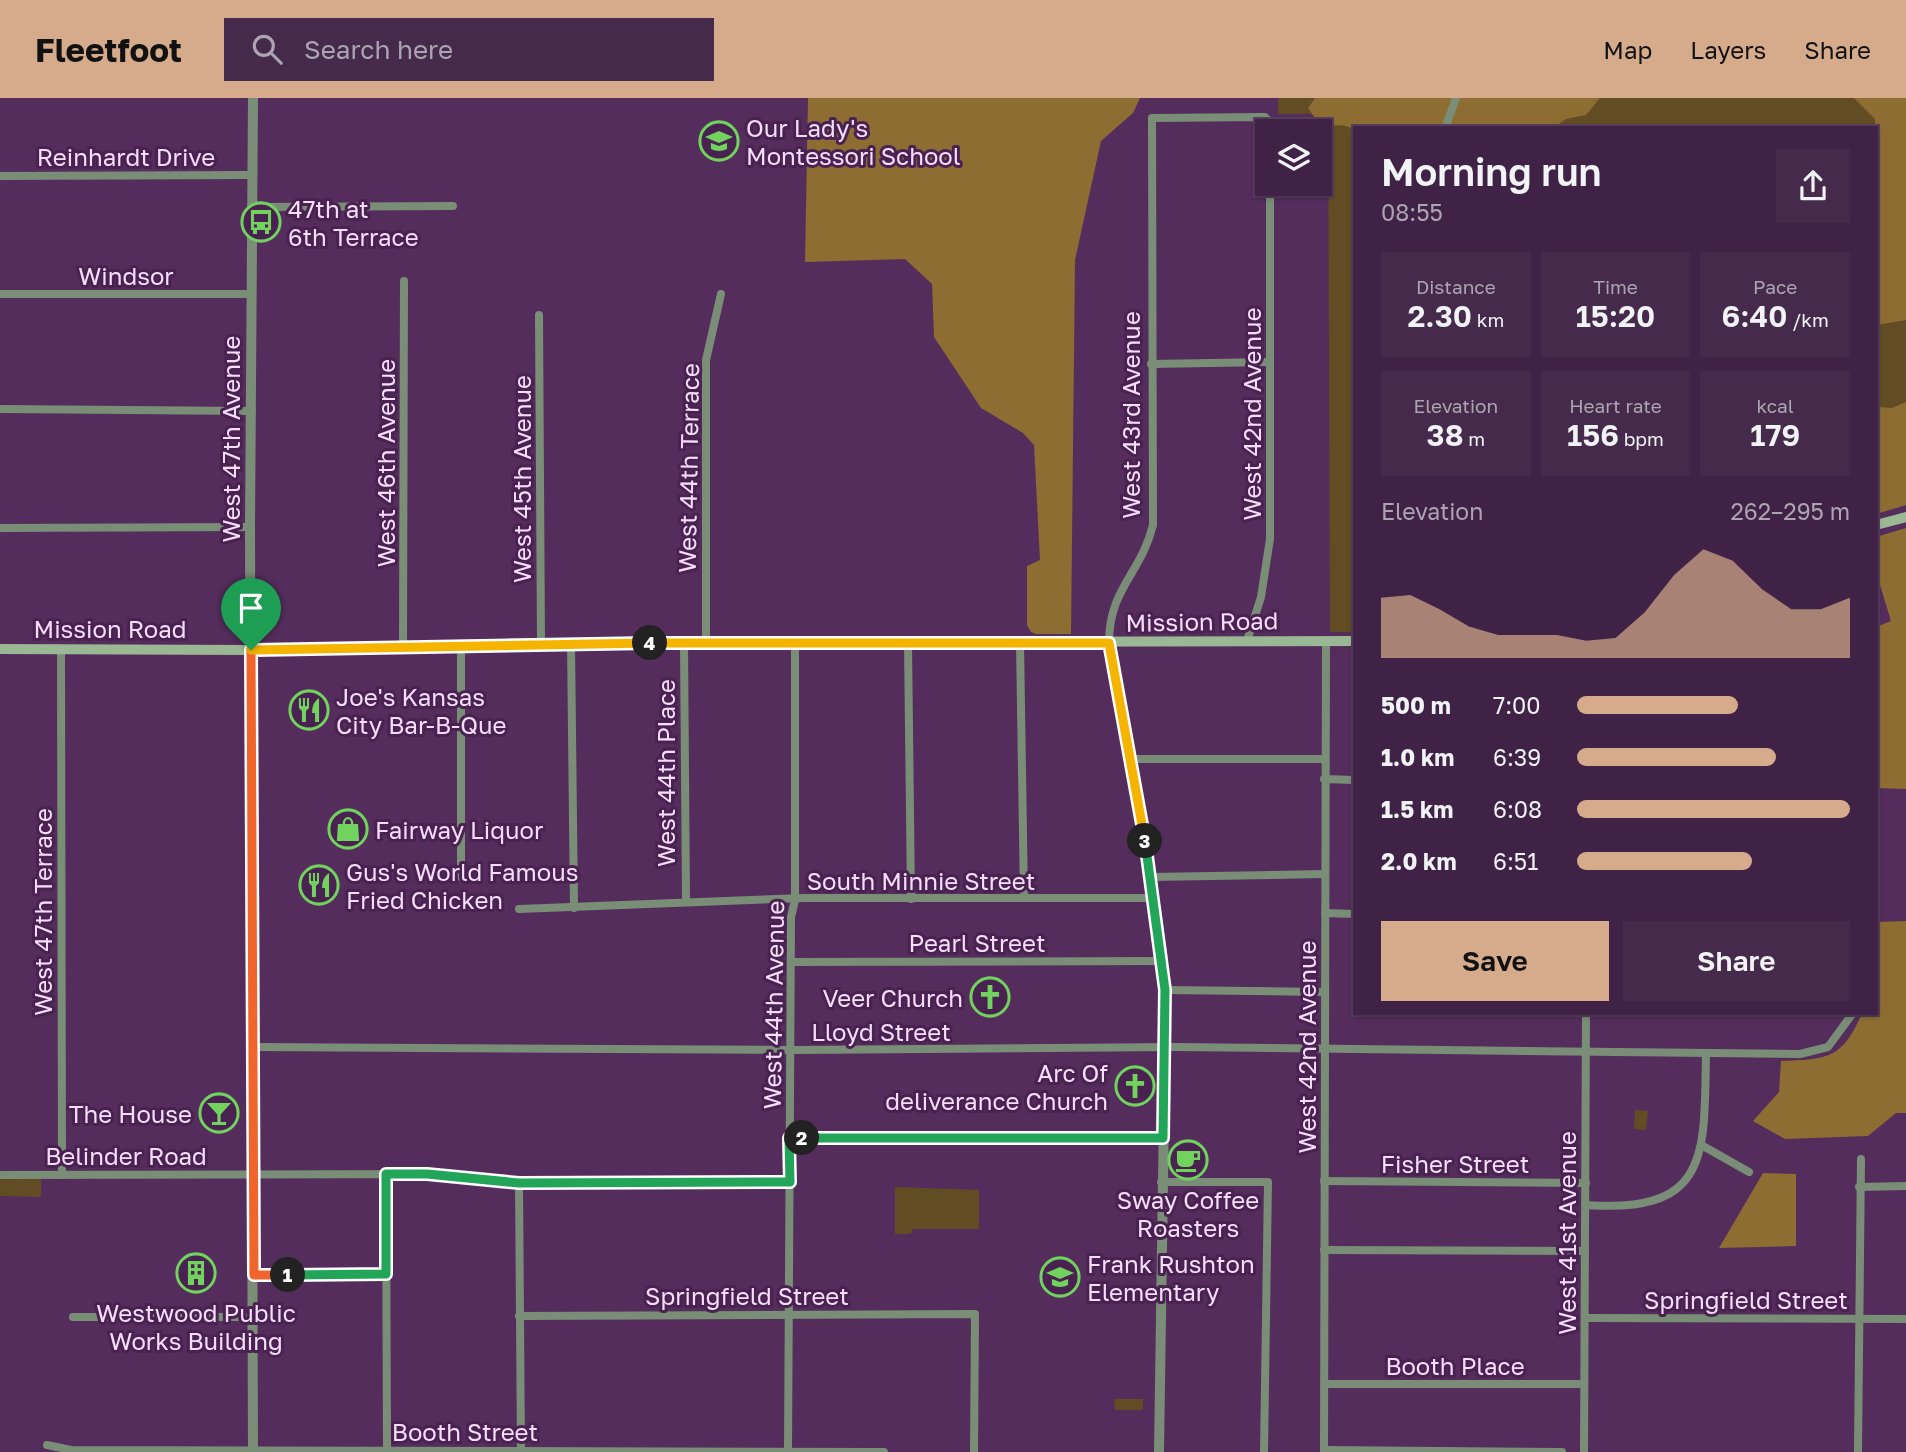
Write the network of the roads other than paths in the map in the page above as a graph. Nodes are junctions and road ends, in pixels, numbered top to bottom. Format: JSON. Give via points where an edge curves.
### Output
{"nodes":[{"id":1,"x":253,"y":98,"type":"edge"},
{"id":2,"x":1456,"y":98,"type":"edge"},
{"id":3,"x":1266,"y":119,"type":"edge"},
{"id":4,"x":1446,"y":126,"type":"edge"},
{"id":5,"x":252,"y":175,"type":"junction"},
{"id":6,"x":0,"y":176,"type":"edge"},
{"id":7,"x":1270,"y":196,"type":"edge"},
{"id":8,"x":453,"y":206,"type":"dead end"},
{"id":9,"x":251,"y":207,"type":"junction"},
{"id":10,"x":404,"y":281,"type":"dead end"},
{"id":11,"x":0,"y":294,"type":"edge"},
{"id":12,"x":252,"y":294,"type":"junction"},
{"id":13,"x":721,"y":294,"type":"dead end"},
{"id":14,"x":539,"y":315,"type":"dead end"},
{"id":15,"x":1270,"y":362,"type":"junction"},
{"id":16,"x":1151,"y":364,"type":"junction"},
{"id":17,"x":0,"y":409,"type":"edge"},
{"id":18,"x":252,"y":411,"type":"junction"},
{"id":19,"x":1906,"y":517,"type":"edge"},
{"id":20,"x":1878,"y":524,"type":"edge"},
{"id":21,"x":250,"y":527,"type":"junction"},
{"id":22,"x":0,"y":528,"type":"edge"},
{"id":23,"x":1247,"y":641,"type":"junction"},
{"id":24,"x":1325,"y":641,"type":"junction"},
{"id":25,"x":1353,"y":641,"type":"edge"},
{"id":26,"x":541,"y":643,"type":"junction"},
{"id":27,"x":571,"y":643,"type":"junction"},
{"id":28,"x":684,"y":643,"type":"junction"},
{"id":29,"x":705,"y":643,"type":"junction"},
{"id":30,"x":795,"y":643,"type":"junction"},
{"id":31,"x":908,"y":643,"type":"junction"},
{"id":32,"x":1020,"y":643,"type":"junction"},
{"id":33,"x":1109,"y":643,"type":"junction"},
{"id":34,"x":404,"y":645,"type":"junction"},
{"id":35,"x":461,"y":645,"type":"junction"},
{"id":36,"x":0,"y":649,"type":"edge"},
{"id":37,"x":61,"y":649,"type":"junction"},
{"id":38,"x":251,"y":650,"type":"junction"},
{"id":39,"x":1130,"y":759,"type":"junction"},
{"id":40,"x":1324,"y":759,"type":"junction"},
{"id":41,"x":1324,"y":779,"type":"junction"},
{"id":42,"x":1353,"y":780,"type":"edge"},
{"id":43,"x":1325,"y":874,"type":"junction"},
{"id":44,"x":461,"y":877,"type":"dead end"},
{"id":45,"x":1152,"y":877,"type":"junction"},
{"id":46,"x":1024,"y":898,"type":"junction"},
{"id":47,"x":1154,"y":898,"type":"junction"},
{"id":48,"x":911,"y":899,"type":"junction"},
{"id":49,"x":795,"y":900,"type":"junction"},
{"id":50,"x":686,"y":902,"type":"junction"},
{"id":51,"x":574,"y":908,"type":"junction"},
{"id":52,"x":519,"y":909,"type":"dead end"},
{"id":53,"x":1325,"y":914,"type":"junction"},
{"id":54,"x":1353,"y":914,"type":"edge"},
{"id":55,"x":1163,"y":961,"type":"junction"},
{"id":56,"x":791,"y":962,"type":"junction"},
{"id":57,"x":1165,"y":990,"type":"junction"},
{"id":58,"x":1325,"y":992,"type":"junction"},
{"id":59,"x":1586,"y":1015,"type":"edge"},
{"id":60,"x":1852,"y":1015,"type":"edge"},
{"id":61,"x":254,"y":1047,"type":"junction"},
{"id":62,"x":1165,"y":1047,"type":"junction"},
{"id":63,"x":1325,"y":1048,"type":"junction"},
{"id":64,"x":788,"y":1050,"type":"junction"},
{"id":65,"x":1586,"y":1052,"type":"junction"},
{"id":66,"x":1706,"y":1053,"type":"junction"},
{"id":67,"x":789,"y":1138,"type":"junction"},
{"id":68,"x":1163,"y":1138,"type":"junction"},
{"id":69,"x":1703,"y":1146,"type":"junction"},
{"id":70,"x":1861,"y":1159,"type":"dead end"},
{"id":71,"x":1749,"y":1172,"type":"dead end"},
{"id":72,"x":253,"y":1174,"type":"junction"},
{"id":73,"x":386,"y":1174,"type":"junction"},
{"id":74,"x":0,"y":1175,"type":"edge"},
{"id":75,"x":62,"y":1175,"type":"junction"},
{"id":76,"x":1324,"y":1181,"type":"junction"},
{"id":77,"x":790,"y":1182,"type":"junction"},
{"id":78,"x":1161,"y":1182,"type":"junction"},
{"id":79,"x":519,"y":1183,"type":"junction"},
{"id":80,"x":1586,"y":1183,"type":"junction"},
{"id":81,"x":1906,"y":1186,"type":"edge"},
{"id":82,"x":1859,"y":1187,"type":"junction"},
{"id":83,"x":1586,"y":1205,"type":"junction"},
{"id":84,"x":1324,"y":1250,"type":"junction"},
{"id":85,"x":1585,"y":1251,"type":"junction"},
{"id":86,"x":386,"y":1274,"type":"junction"},
{"id":87,"x":254,"y":1275,"type":"junction"},
{"id":88,"x":787,"y":1314,"type":"junction"},
{"id":89,"x":519,"y":1316,"type":"junction"},
{"id":90,"x":73,"y":1317,"type":"dead end"},
{"id":91,"x":254,"y":1317,"type":"junction"},
{"id":92,"x":1585,"y":1318,"type":"junction"},
{"id":93,"x":1859,"y":1319,"type":"junction"},
{"id":94,"x":1906,"y":1319,"type":"edge"},
{"id":95,"x":1324,"y":1384,"type":"junction"},
{"id":96,"x":1584,"y":1384,"type":"junction"},
{"id":97,"x":47,"y":1445,"type":"dead end"},
{"id":98,"x":387,"y":1450,"type":"junction"},
{"id":99,"x":253,"y":1451,"type":"edge"},
{"id":100,"x":521,"y":1451,"type":"edge"},
{"id":101,"x":1324,"y":1451,"type":"edge"},
{"id":102,"x":788,"y":1452,"type":"edge"},
{"id":103,"x":884,"y":1452,"type":"edge"},
{"id":104,"x":974,"y":1452,"type":"edge"},
{"id":105,"x":1159,"y":1452,"type":"edge"},
{"id":106,"x":1264,"y":1452,"type":"edge"},
{"id":107,"x":1562,"y":1452,"type":"edge"},
{"id":108,"x":1584,"y":1452,"type":"edge"},
{"id":109,"x":1858,"y":1452,"type":"edge"}],
"edges":[{"from":1,"to":5,"type":"street","name":"West 47th Avenue"},
{"from":2,"to":4,"type":"street"},
{"from":3,"to":16,"type":"street","name":"West 43rd Avenue","via":[[1152,118]]},
{"from":5,"to":6,"type":"street","name":"Reinhardt Drive"},
{"from":5,"to":9,"type":"street","name":"West 47th Avenue"},
{"from":7,"to":15,"type":"street","name":"West 42nd Avenue"},
{"from":8,"to":9,"type":"street"},
{"from":9,"to":12,"type":"street","name":"West 47th Avenue"},
{"from":10,"to":34,"type":"street","name":"West 46th Avenue"},
{"from":11,"to":12,"type":"street","name":"Windsor"},
{"from":12,"to":18,"type":"street","name":"West 47th Avenue"},
{"from":13,"to":29,"type":"street","name":"West 44th Terrace","via":[[706,360]]},
{"from":14,"to":26,"type":"street","name":"West 45th Avenue"},
{"from":15,"to":16,"type":"street"},
{"from":15,"to":23,"type":"street","name":"West 42nd Avenue","via":[[1270,539],[1261,597]]},
{"from":16,"to":33,"type":"street","name":"West 43rd Avenue","via":[[1153,525],[1148,544],[1113,604]]},
{"from":17,"to":18,"type":"street"},
{"from":18,"to":21,"type":"street","name":"West 47th Avenue"},
{"from":19,"to":20,"type":"main road"},
{"from":21,"to":22,"type":"street"},
{"from":21,"to":38,"type":"street","name":"West 47th Avenue"},
{"from":23,"to":24,"type":"main road","name":"Mission Road"},
{"from":23,"to":33,"type":"main road","name":"Mission Road"},
{"from":24,"to":25,"type":"main road","name":"Mission Road"},
{"from":24,"to":40,"type":"street","name":"West 42nd Avenue"},
{"from":26,"to":27,"type":"main road","name":"Mission Road"},
{"from":26,"to":35,"type":"main road","name":"Mission Road"},
{"from":27,"to":28,"type":"main road","name":"Mission Road"},
{"from":27,"to":51,"type":"street"},
{"from":28,"to":29,"type":"main road","name":"Mission Road"},
{"from":28,"to":50,"type":"street","name":"West 44th Place"},
{"from":29,"to":30,"type":"main road","name":"Mission Road"},
{"from":30,"to":31,"type":"main road","name":"Mission Road"},
{"from":30,"to":49,"type":"street","name":"West 44th Avenue"},
{"from":31,"to":32,"type":"main road","name":"Mission Road"},
{"from":31,"to":48,"type":"street"},
{"from":32,"to":33,"type":"main road","name":"Mission Road"},
{"from":32,"to":46,"type":"street"},
{"from":33,"to":39,"type":"street","name":"West 43rd Avenue"},
{"from":34,"to":35,"type":"main road","name":"Mission Road"},
{"from":34,"to":38,"type":"main road","name":"Mission Road"},
{"from":35,"to":44,"type":"street"},
{"from":36,"to":37,"type":"main road","name":"Mission Road"},
{"from":37,"to":38,"type":"main road","name":"Mission Road"},
{"from":37,"to":75,"type":"street","name":"West 47th Terrace"},
{"from":38,"to":61,"type":"street","name":"West 47th Avenue"},
{"from":39,"to":40,"type":"street"},
{"from":39,"to":45,"type":"street","name":"West 43rd Avenue"},
{"from":40,"to":41,"type":"street","name":"West 42nd Avenue"},
{"from":41,"to":42,"type":"street"},
{"from":41,"to":43,"type":"street","name":"West 42nd Avenue"},
{"from":43,"to":45,"type":"street"},
{"from":43,"to":53,"type":"street","name":"West 42nd Avenue"},
{"from":45,"to":47,"type":"street","name":"West 43rd Avenue"},
{"from":46,"to":47,"type":"street","name":"South Minnie Street"},
{"from":46,"to":48,"type":"street","name":"South Minnie Street"},
{"from":47,"to":55,"type":"street","name":"West 43rd Avenue"},
{"from":48,"to":49,"type":"street","name":"South Minnie Street"},
{"from":49,"to":50,"type":"street","name":"South Minnie Street"},
{"from":49,"to":56,"type":"street","name":"West 44th Avenue"},
{"from":50,"to":51,"type":"street","name":"South Minnie Street"},
{"from":51,"to":52,"type":"street","name":"South Minnie Street"},
{"from":53,"to":54,"type":"street"},
{"from":53,"to":58,"type":"street","name":"West 42nd Avenue"},
{"from":55,"to":56,"type":"street","name":"Pearl Street"},
{"from":55,"to":57,"type":"street","name":"West 43rd Avenue"},
{"from":56,"to":64,"type":"street","name":"West 44th Avenue"},
{"from":57,"to":58,"type":"street"},
{"from":57,"to":62,"type":"street","name":"West 43rd Avenue"},
{"from":58,"to":63,"type":"street","name":"West 42nd Avenue"},
{"from":59,"to":65,"type":"street","name":"West 41st Avenue"},
{"from":60,"to":66,"type":"street","name":"Lloyd Street","via":[[1828,1048],[1812,1054]]},
{"from":61,"to":64,"type":"street","name":"Lloyd Street"},
{"from":61,"to":72,"type":"street","name":"West 47th Avenue"},
{"from":62,"to":63,"type":"street","name":"Lloyd Street"},
{"from":62,"to":64,"type":"street","name":"Lloyd Street"},
{"from":62,"to":68,"type":"street","name":"West 43rd Avenue"},
{"from":63,"to":65,"type":"street","name":"Lloyd Street"},
{"from":63,"to":76,"type":"street","name":"West 42nd Avenue"},
{"from":64,"to":67,"type":"street","name":"West 44th Avenue"},
{"from":65,"to":66,"type":"street","name":"Lloyd Street"},
{"from":65,"to":80,"type":"street","name":"West 41st Avenue"},
{"from":66,"to":69,"type":"street"},
{"from":67,"to":68,"type":"street"},
{"from":67,"to":77,"type":"street","name":"West 44th Avenue"},
{"from":68,"to":78,"type":"street","name":"West 43rd Avenue"},
{"from":69,"to":71,"type":"street"},
{"from":69,"to":83,"type":"street","via":[[1693,1171],[1668,1195],[1635,1206]]},
{"from":70,"to":82,"type":"street"},
{"from":72,"to":73,"type":"street"},
{"from":72,"to":75,"type":"street","name":"Belinder Road"},
{"from":72,"to":87,"type":"street","name":"West 47th Avenue"},
{"from":73,"to":79,"type":"street"},
{"from":73,"to":86,"type":"street"},
{"from":74,"to":75,"type":"street","name":"Belinder Road"},
{"from":76,"to":80,"type":"street","name":"Fisher Street"},
{"from":76,"to":84,"type":"street","name":"West 42nd Avenue"},
{"from":77,"to":79,"type":"street"},
{"from":77,"to":88,"type":"street","name":"West 44th Avenue"},
{"from":78,"to":105,"type":"street","name":"West 43rd Avenue"},
{"from":78,"to":106,"type":"street","via":[[1268,1182]]},
{"from":79,"to":89,"type":"street"},
{"from":80,"to":83,"type":"street","name":"West 41st Avenue"},
{"from":81,"to":82,"type":"street"},
{"from":82,"to":93,"type":"street"},
{"from":83,"to":85,"type":"street","name":"West 41st Avenue"},
{"from":84,"to":85,"type":"street"},
{"from":84,"to":95,"type":"street","name":"West 42nd Avenue"},
{"from":85,"to":92,"type":"street","name":"West 41st Avenue"},
{"from":86,"to":87,"type":"street"},
{"from":86,"to":98,"type":"street"},
{"from":87,"to":91,"type":"street","name":"West 47th Avenue"},
{"from":88,"to":89,"type":"street","name":"Springfield Street"},
{"from":88,"to":102,"type":"street","name":"West 44th Avenue"},
{"from":88,"to":104,"type":"street","name":"Springfield Street","via":[[975,1314]]},
{"from":89,"to":100,"type":"street"},
{"from":90,"to":91,"type":"street"},
{"from":91,"to":99,"type":"street","name":"West 47th Avenue"},
{"from":92,"to":93,"type":"street","name":"Springfield Street"},
{"from":92,"to":96,"type":"street","name":"West 41st Avenue"},
{"from":93,"to":94,"type":"street","name":"Springfield Street"},
{"from":93,"to":109,"type":"street"},
{"from":95,"to":96,"type":"street","name":"Booth Place"},
{"from":95,"to":101,"type":"street","name":"West 42nd Avenue"},
{"from":96,"to":108,"type":"street","name":"West 41st Avenue"},
{"from":97,"to":99,"type":"street","name":"Booth Street","via":[[71,1450]]},
{"from":98,"to":99,"type":"street","name":"Booth Street"},
{"from":98,"to":100,"type":"street","name":"Booth Street"},
{"from":100,"to":102,"type":"street","name":"Booth Street"},
{"from":101,"to":107,"type":"street"},
{"from":102,"to":103,"type":"street","name":"Booth Street"}]}
